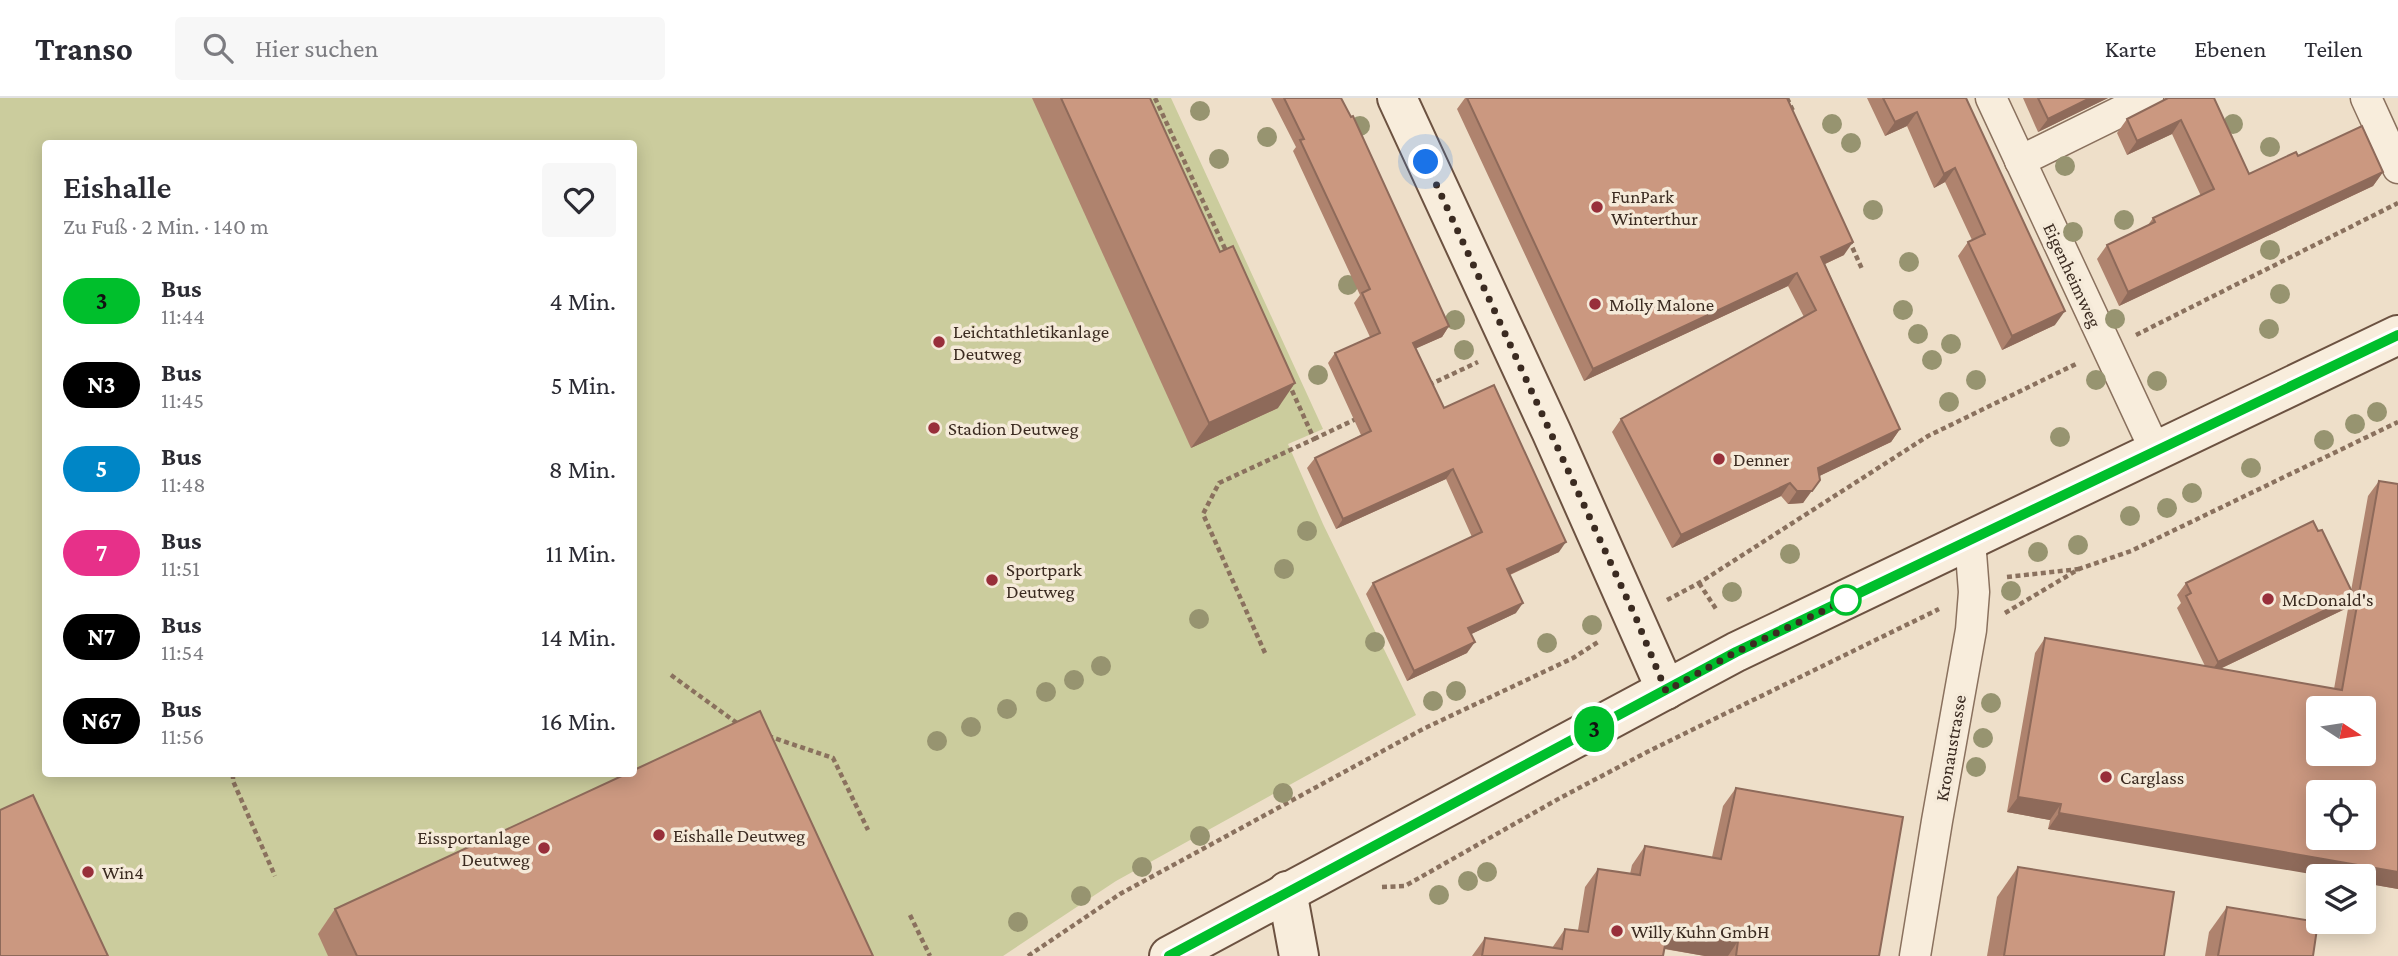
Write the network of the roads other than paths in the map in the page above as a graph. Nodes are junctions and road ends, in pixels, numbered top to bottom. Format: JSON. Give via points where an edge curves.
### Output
{"nodes":[{"id":1,"x":1397,"y":98,"type":"edge"},
{"id":2,"x":1991,"y":98,"type":"edge"},
{"id":3,"x":2148,"y":98,"type":"edge"},
{"id":4,"x":2366,"y":98,"type":"edge"},
{"id":5,"x":2021,"y":161,"type":"junction"},
{"id":6,"x":2398,"y":168,"type":"edge"},
{"id":7,"x":2398,"y":335,"type":"edge"},
{"id":8,"x":2156,"y":452,"type":"junction"},
{"id":9,"x":1970,"y":540,"type":"junction"},
{"id":10,"x":1666,"y":691,"type":"junction"},
{"id":11,"x":1287,"y":891,"type":"junction"},
{"id":12,"x":1169,"y":956,"type":"edge"},
{"id":13,"x":1299,"y":956,"type":"edge"},
{"id":14,"x":1915,"y":956,"type":"edge"}],
"edges":[{"from":1,"to":10,"type":"main road"},
{"from":2,"to":5,"type":"street","name":"Eigenheimweg"},
{"from":3,"to":5,"type":"street"},
{"from":4,"to":6,"type":"street"},
{"from":5,"to":8,"type":"street","name":"Eigenheimweg"},
{"from":7,"to":8,"type":"main road"},
{"from":8,"to":9,"type":"main road"},
{"from":9,"to":10,"type":"main road","via":[[1736,652]]},
{"from":9,"to":14,"type":"street","name":"Kronaustrasse","via":[[1971,630]]},
{"from":10,"to":11,"type":"main road"},
{"from":11,"to":12,"type":"main road"},
{"from":11,"to":13,"type":"main road"}]}
